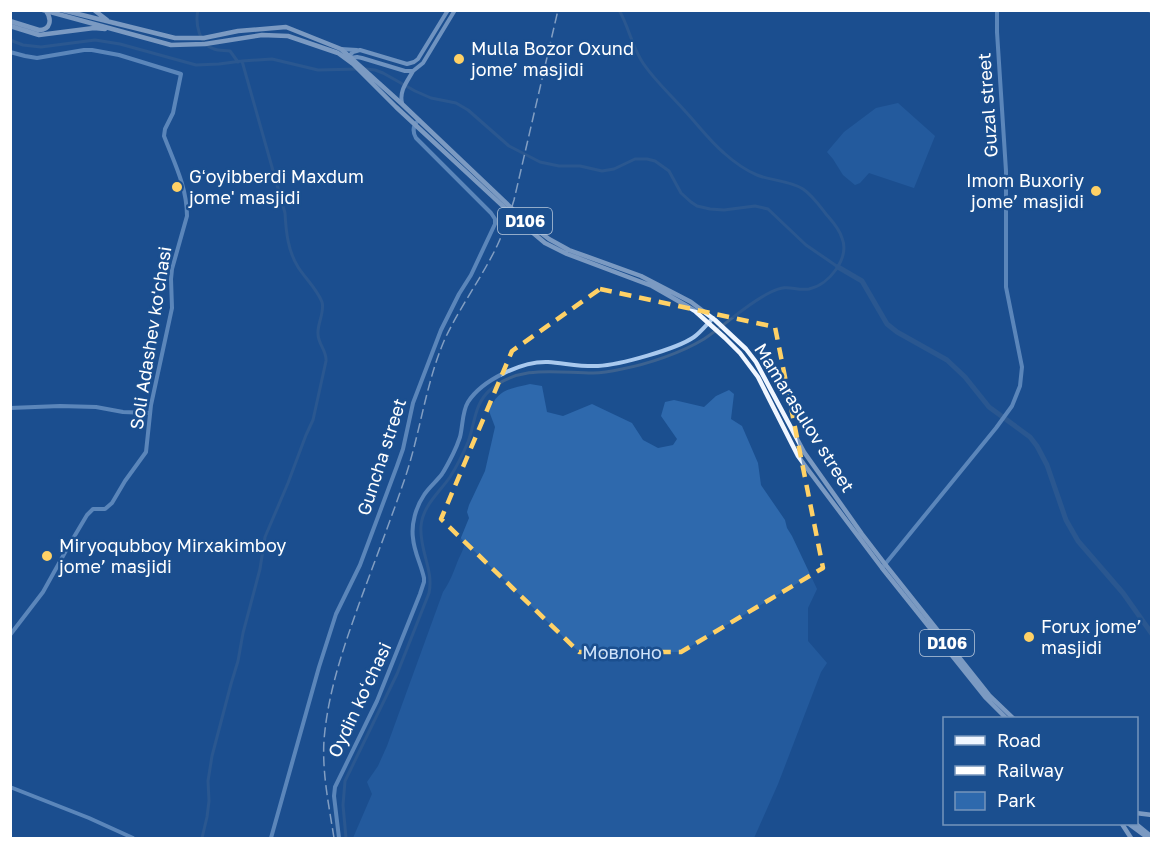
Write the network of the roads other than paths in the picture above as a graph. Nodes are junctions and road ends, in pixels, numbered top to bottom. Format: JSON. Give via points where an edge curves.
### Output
{"nodes":[{"id":1,"x":62,"y":10,"type":"edge"},
{"id":2,"x":94,"y":10,"type":"edge"},
{"id":3,"x":448,"y":10,"type":"edge"},
{"id":4,"x":455,"y":10,"type":"edge"},
{"id":5,"x":997,"y":10,"type":"edge"},
{"id":6,"x":45,"y":11,"type":"edge"},
{"id":7,"x":10,"y":21,"type":"edge"},
{"id":8,"x":10,"y":26,"type":"edge"},
{"id":9,"x":117,"y":27,"type":"junction"},
{"id":10,"x":341,"y":49,"type":"junction"},
{"id":11,"x":360,"y":50,"type":"junction"},
{"id":12,"x":10,"y":52,"type":"edge"},
{"id":13,"x":352,"y":60,"type":"junction"},
{"id":14,"x":413,"y":71,"type":"junction"},
{"id":15,"x":367,"y":75,"type":"junction"},
{"id":16,"x":402,"y":104,"type":"junction"},
{"id":17,"x":417,"y":122,"type":"junction"},
{"id":18,"x":712,"y":321,"type":"junction"},
{"id":19,"x":10,"y":408,"type":"edge"},
{"id":20,"x":149,"y":413,"type":"junction"},
{"id":21,"x":883,"y":566,"type":"junction"},
{"id":22,"x":10,"y":635,"type":"edge"},
{"id":23,"x":1005,"y":717,"type":"edge"},
{"id":24,"x":1012,"y":717,"type":"edge"},
{"id":25,"x":10,"y":788,"type":"edge"},
{"id":26,"x":1123,"y":825,"type":"edge"},
{"id":27,"x":1131,"y":825,"type":"edge"},
{"id":28,"x":1137,"y":825,"type":"edge"},
{"id":29,"x":1151,"y":828,"type":"edge"},
{"id":30,"x":1150,"y":837,"type":"edge"},
{"id":31,"x":134,"y":838,"type":"edge"},
{"id":32,"x":271,"y":838,"type":"edge"},
{"id":33,"x":339,"y":838,"type":"edge"},
{"id":34,"x":1131,"y":838,"type":"edge"}],
"edges":[{"from":1,"to":9,"type":"main road","number":"D106"},
{"from":2,"to":9,"type":"main road"},
{"from":3,"to":11,"type":"main road","via":[[414,62],[407,64]]},
{"from":4,"to":14,"type":"main road","via":[[423,63]]},
{"from":5,"to":21,"type":"street","name":"Guzal street","via":[[1006,171],[1006,287],[1022,367],[1020,386],[996,428]]},
{"from":6,"to":7,"type":"main road","via":[[50,24],[44,30]]},
{"from":6,"to":9,"type":"main road","number":"D106"},
{"from":8,"to":9,"type":"main road","via":[[39,35]]},
{"from":9,"to":10,"type":"main road","number":"D106","via":[[175,38],[286,27]]},
{"from":9,"to":13,"type":"main road","number":"D106","via":[[171,45],[288,36]]},
{"from":10,"to":11,"type":"main road"},
{"from":10,"to":13,"type":"main road","number":"D106"},
{"from":11,"to":13,"type":"main road"},
{"from":12,"to":20,"type":"street","name":"Soli Adashev ko'chasi","via":[[37,58],[92,50],[181,74],[164,136],[184,187],[187,216],[172,269],[172,308]]},
{"from":13,"to":14,"type":"main road","via":[[362,58]]},
{"from":13,"to":15,"type":"main road","number":"D106"},
{"from":14,"to":16,"type":"main road","via":[[402,90]]},
{"from":15,"to":16,"type":"main road","name":"Mamarasulov street","number":"D106"},
{"from":15,"to":17,"type":"main road","name":"Mamarasulov street","number":"D106","via":[[396,107]]},
{"from":16,"to":17,"type":"main road","name":"Mamarasulov street","number":"D106"},
{"from":17,"to":18,"type":"main road","name":"Mamarasulov street","number":"D106","via":[[549,239],[655,282],[691,302]]},
{"from":17,"to":32,"type":"street","name":"Guncha street","via":[[413,129],[416,138],[491,213],[495,224],[441,330],[413,403],[390,485],[360,565],[336,614]]},
{"from":18,"to":21,"type":"main road","name":"Mamarasulov street","number":"D106","via":[[758,377],[798,456]]},
{"from":18,"to":21,"type":"main road","name":"Mamarasulov street","number":"D106","via":[[730,333],[756,362],[804,452]]},
{"from":18,"to":33,"type":"street","name":"Oydin koʻchasi","via":[[693,338],[659,352],[608,365],[530,363],[479,388],[468,402],[450,459],[423,496],[412,527],[424,582],[377,701],[335,787]]},
{"from":19,"to":20,"type":"street","via":[[96,407]]},
{"from":20,"to":22,"type":"street","name":"Soli Adashev ko'chasi","via":[[148,444],[143,457],[109,507],[95,508],[87,515],[43,592]]},
{"from":21,"to":23,"type":"main road","number":"D106"},
{"from":21,"to":24,"type":"main road","number":"D106","via":[[989,695]]},
{"from":25,"to":31,"type":"street"},
{"from":26,"to":34,"type":"main road"},
{"from":27,"to":30,"type":"main road"},
{"from":28,"to":30,"type":"main road"},
{"from":29,"to":30,"type":"main road"}]}
